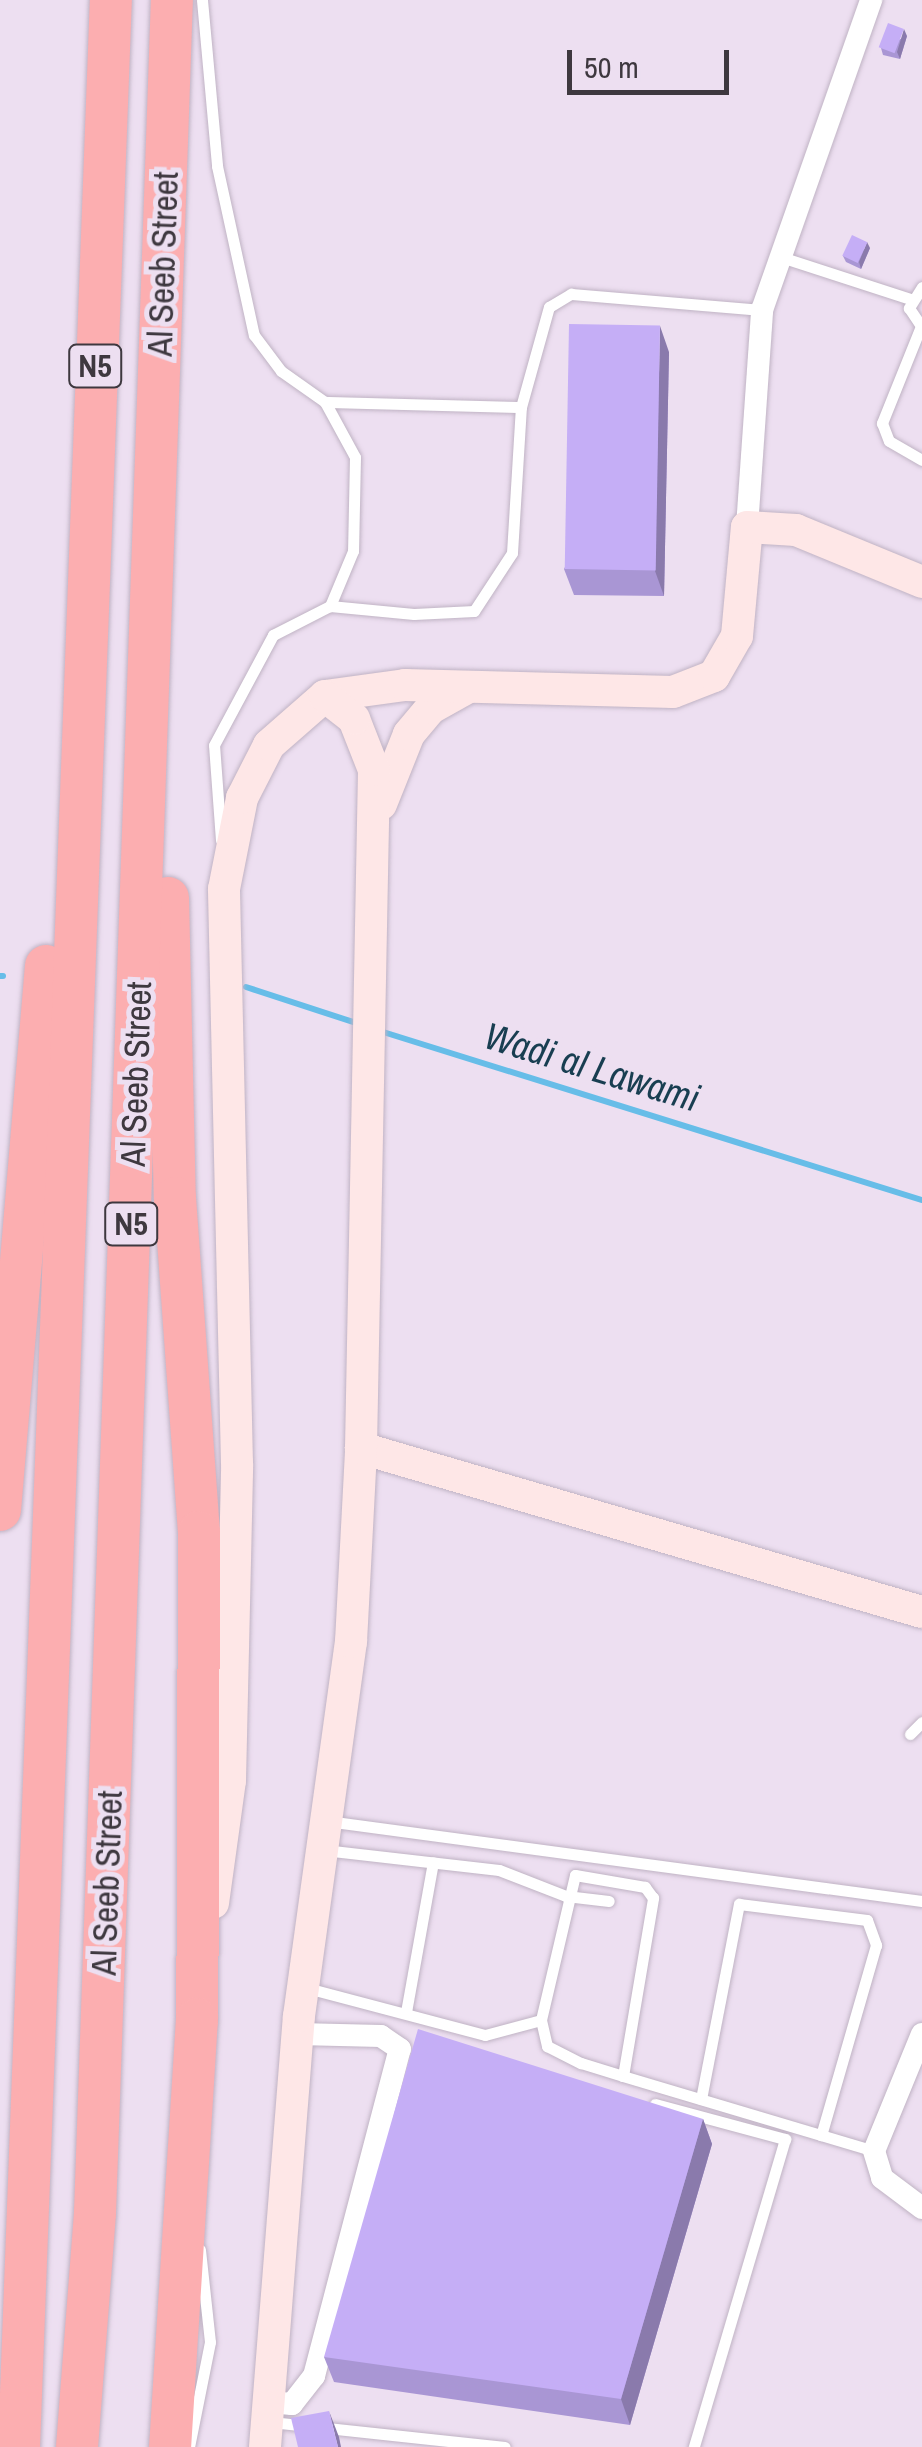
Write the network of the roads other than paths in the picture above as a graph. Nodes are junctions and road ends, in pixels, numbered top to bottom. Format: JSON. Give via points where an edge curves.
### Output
{"nodes":[{"id":1,"x":110,"y":0,"type":"edge"},
{"id":2,"x":172,"y":0,"type":"edge"},
{"id":3,"x":202,"y":0,"type":"edge"},
{"id":4,"x":871,"y":0,"type":"edge"},
{"id":5,"x":781,"y":256,"type":"junction"},
{"id":6,"x":922,"y":287,"type":"edge"},
{"id":7,"x":162,"y":288,"type":"junction"},
{"id":8,"x":910,"y":299,"type":"junction"},
{"id":9,"x":762,"y":310,"type":"junction"},
{"id":10,"x":922,"y":326,"type":"edge"},
{"id":11,"x":326,"y":402,"type":"junction"},
{"id":12,"x":521,"y":407,"type":"junction"},
{"id":13,"x":922,"y":460,"type":"edge"},
{"id":14,"x":747,"y":528,"type":"junction"},
{"id":15,"x":922,"y":582,"type":"edge"},
{"id":16,"x":330,"y":606,"type":"junction"},
{"id":17,"x":471,"y":686,"type":"junction"},
{"id":18,"x":325,"y":696,"type":"junction"},
{"id":19,"x":80,"y":733,"type":"junction"},
{"id":20,"x":375,"y":821,"type":"junction"},
{"id":21,"x":224,"y":890,"type":"junction"},
{"id":22,"x":361,"y":1448,"type":"junction"},
{"id":23,"x":1,"y":1492,"type":"edge"},
{"id":24,"x":922,"y":1612,"type":"edge"},
{"id":25,"x":922,"y":1722,"type":"edge"},
{"id":26,"x":910,"y":1734,"type":"dead end"},
{"id":27,"x":322,"y":1835,"type":"junction"},
{"id":28,"x":433,"y":1862,"type":"junction"},
{"id":29,"x":566,"y":1896,"type":"junction"},
{"id":30,"x":609,"y":1901,"type":"dead end"},
{"id":31,"x":922,"y":1901,"type":"edge"},
{"id":32,"x":303,"y":1987,"type":"junction"},
{"id":33,"x":406,"y":2012,"type":"junction"},
{"id":34,"x":197,"y":2020,"type":"junction"},
{"id":35,"x":541,"y":2020,"type":"junction"},
{"id":36,"x":298,"y":2034,"type":"junction"},
{"id":37,"x":922,"y":2034,"type":"edge"},
{"id":38,"x":394,"y":2041,"type":"junction"},
{"id":39,"x":421,"y":2044,"type":"edge"},
{"id":40,"x":623,"y":2076,"type":"junction"},
{"id":41,"x":637,"y":2099,"type":"edge"},
{"id":42,"x":701,"y":2100,"type":"junction"},
{"id":43,"x":821,"y":2135,"type":"junction"},
{"id":44,"x":874,"y":2151,"type":"junction"},
{"id":45,"x":186,"y":2196,"type":"junction"},
{"id":46,"x":922,"y":2208,"type":"edge"},
{"id":47,"x":267,"y":2424,"type":"edge"},
{"id":48,"x":19,"y":2447,"type":"edge"},
{"id":49,"x":77,"y":2447,"type":"edge"},
{"id":50,"x":170,"y":2447,"type":"edge"},
{"id":51,"x":190,"y":2447,"type":"edge"},
{"id":52,"x":505,"y":2447,"type":"edge"},
{"id":53,"x":694,"y":2447,"type":"edge"}],
"edges":[{"from":1,"to":19,"type":"highway","name":"Al Seeb Street","number":"N5"},
{"from":2,"to":7,"type":"highway","name":"Al Seeb Street","number":"N5"},
{"from":3,"to":11,"type":"lane","via":[[216,166],[254,335],[282,371]]},
{"from":4,"to":5,"type":"street"},
{"from":5,"to":8,"type":"lane"},
{"from":5,"to":9,"type":"street"},
{"from":6,"to":8,"type":"lane"},
{"from":7,"to":34,"type":"highway","via":[[175,1198],[199,1532]]},
{"from":7,"to":49,"type":"highway","name":"Al Seeb Street","number":"N5","via":[[94,2213]]},
{"from":8,"to":10,"type":"lane","via":[[911,317]]},
{"from":9,"to":12,"type":"lane","via":[[572,294],[549,306]]},
{"from":9,"to":14,"type":"street"},
{"from":10,"to":13,"type":"lane","via":[[882,423],[889,441]]},
{"from":11,"to":12,"type":"lane"},
{"from":11,"to":16,"type":"lane","via":[[355,457],[353,550]]},
{"from":12,"to":16,"type":"lane","via":[[512,553],[474,611],[414,614]]},
{"from":14,"to":15,"type":"street","via":[[796,530]]},
{"from":14,"to":17,"type":"street","via":[[736,636],[714,676],[673,692]]},
{"from":16,"to":21,"type":"lane","via":[[272,635],[214,746]]},
{"from":17,"to":18,"type":"street","via":[[405,685]]},
{"from":17,"to":20,"type":"street","via":[[431,708],[409,734]]},
{"from":18,"to":20,"type":"street","via":[[368,739]]},
{"from":18,"to":21,"type":"street","via":[[269,745],[242,798]]},
{"from":19,"to":23,"type":"highway","via":[[42,994]]},
{"from":19,"to":48,"type":"highway","name":"Al Seeb Street","number":"N5"},
{"from":20,"to":22,"type":"street"},
{"from":21,"to":34,"type":"street","via":[[237,1464],[230,1741]]},
{"from":22,"to":24,"type":"street"},
{"from":22,"to":27,"type":"street","via":[[351,1642]]},
{"from":25,"to":26,"type":"lane"},
{"from":27,"to":28,"type":"lane"},
{"from":27,"to":31,"type":"lane"},
{"from":27,"to":32,"type":"street"},
{"from":28,"to":29,"type":"lane","via":[[499,1870]]},
{"from":28,"to":33,"type":"lane"},
{"from":29,"to":30,"type":"lane"},
{"from":29,"to":35,"type":"lane"},
{"from":29,"to":40,"type":"lane","via":[[578,1875],[645,1886],[653,1898]]},
{"from":32,"to":33,"type":"lane"},
{"from":32,"to":36,"type":"street"},
{"from":33,"to":35,"type":"lane","via":[[486,2035]]},
{"from":34,"to":45,"type":"highway"},
{"from":35,"to":40,"type":"lane","via":[[546,2046]]},
{"from":36,"to":38,"type":"street"},
{"from":36,"to":47,"type":"street"},
{"from":37,"to":44,"type":"street"},
{"from":38,"to":39,"type":"lane"},
{"from":38,"to":47,"type":"street","via":[[400,2050],[314,2376]]},
{"from":40,"to":42,"type":"lane"},
{"from":41,"to":53,"type":"lane","via":[[785,2139]]},
{"from":42,"to":43,"type":"lane"},
{"from":42,"to":43,"type":"lane","via":[[734,1910],[746,1902],[867,1920],[878,1936]]},
{"from":43,"to":44,"type":"lane"},
{"from":44,"to":46,"type":"street","via":[[882,2178]]},
{"from":45,"to":50,"type":"highway"},
{"from":45,"to":51,"type":"lane","via":[[209,2299],[210,2342]]},
{"from":47,"to":52,"type":"lane"}]}
